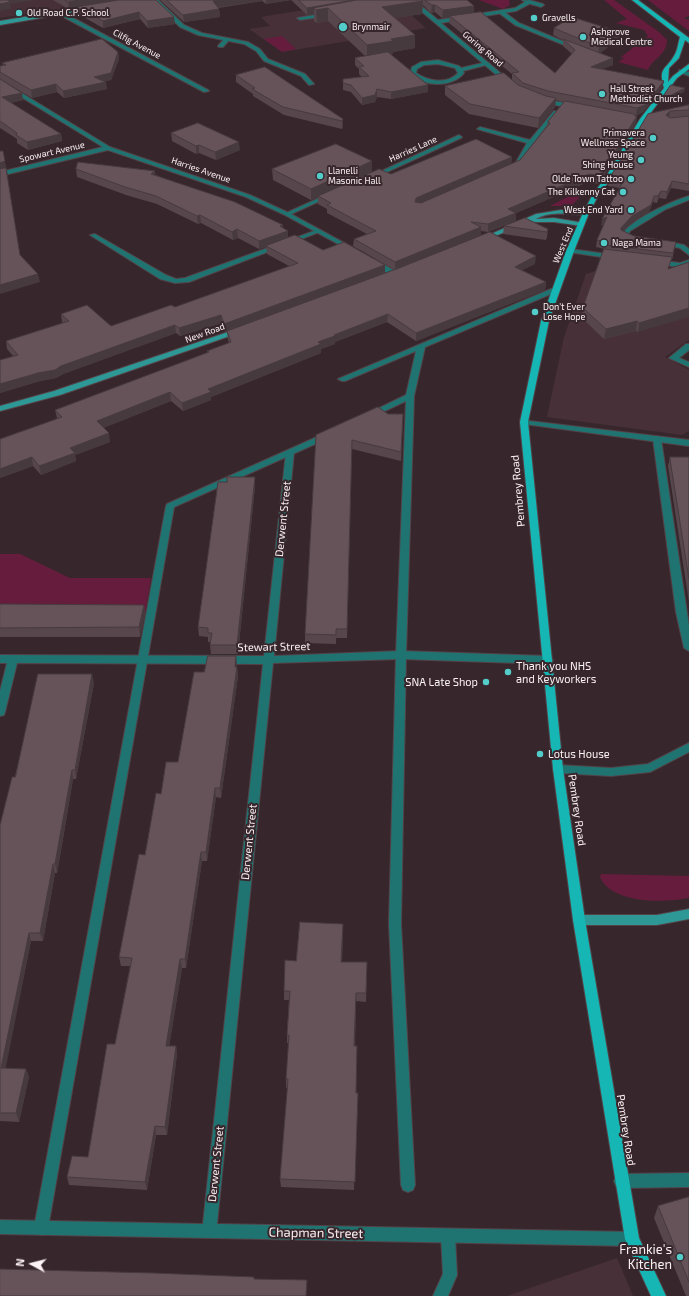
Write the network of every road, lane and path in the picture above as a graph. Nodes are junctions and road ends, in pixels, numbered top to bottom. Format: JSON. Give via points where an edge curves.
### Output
{"nodes":[{"id":1,"x":156,"y":0,"type":"edge"},
{"id":2,"x":635,"y":0,"type":"edge"},
{"id":3,"x":409,"y":1,"type":"edge"},
{"id":4,"x":530,"y":1,"type":"edge"},
{"id":5,"x":541,"y":5,"type":"dead end"},
{"id":6,"x":97,"y":7,"type":"edge"},
{"id":7,"x":501,"y":12,"type":"junction"},
{"id":8,"x":60,"y":13,"type":"junction"},
{"id":9,"x":332,"y":14,"type":"edge"},
{"id":10,"x":300,"y":18,"type":"dead end"},
{"id":11,"x":436,"y":22,"type":"junction"},
{"id":12,"x":0,"y":23,"type":"edge"},
{"id":13,"x":682,"y":36,"type":"junction"},
{"id":14,"x":227,"y":39,"type":"junction"},
{"id":15,"x":689,"y":41,"type":"edge"},
{"id":16,"x":221,"y":46,"type":"dead end"},
{"id":17,"x":582,"y":50,"type":"edge"},
{"id":18,"x":487,"y":64,"type":"junction"},
{"id":19,"x":689,"y":66,"type":"edge"},
{"id":20,"x":460,"y":70,"type":"junction"},
{"id":21,"x":680,"y":71,"type":"junction"},
{"id":22,"x":689,"y":74,"type":"edge"},
{"id":23,"x":0,"y":82,"type":"edge"},
{"id":24,"x":311,"y":84,"type":"dead end"},
{"id":25,"x":666,"y":86,"type":"junction"},
{"id":26,"x":514,"y":88,"type":"edge"},
{"id":27,"x":206,"y":91,"type":"dead end"},
{"id":28,"x":540,"y":100,"type":"edge"},
{"id":29,"x":562,"y":105,"type":"junction"},
{"id":30,"x":586,"y":109,"type":"edge"},
{"id":31,"x":480,"y":129,"type":"dead end"},
{"id":32,"x":459,"y":137,"type":"dead end"},
{"id":33,"x":531,"y":142,"type":"junction"},
{"id":34,"x":108,"y":148,"type":"junction"},
{"id":35,"x":503,"y":171,"type":"edge"},
{"id":36,"x":0,"y":174,"type":"edge"},
{"id":37,"x":364,"y":180,"type":"edge"},
{"id":38,"x":337,"y":192,"type":"edge"},
{"id":39,"x":689,"y":198,"type":"edge"},
{"id":40,"x":286,"y":214,"type":"junction"},
{"id":41,"x":586,"y":214,"type":"junction"},
{"id":42,"x":526,"y":222,"type":"junction"},
{"id":43,"x":582,"y":224,"type":"junction"},
{"id":44,"x":319,"y":231,"type":"junction"},
{"id":45,"x":94,"y":235,"type":"dead end"},
{"id":46,"x":640,"y":240,"type":"edge"},
{"id":47,"x":475,"y":242,"type":"edge"},
{"id":48,"x":654,"y":242,"type":"edge"},
{"id":49,"x":570,"y":251,"type":"junction"},
{"id":50,"x":357,"y":252,"type":"edge"},
{"id":51,"x":689,"y":253,"type":"edge"},
{"id":52,"x":364,"y":256,"type":"edge"},
{"id":53,"x":623,"y":258,"type":"edge"},
{"id":54,"x":652,"y":262,"type":"edge"},
{"id":55,"x":689,"y":262,"type":"edge"},
{"id":56,"x":400,"y":273,"type":"joint"},
{"id":57,"x":386,"y":278,"type":"edge"},
{"id":58,"x":554,"y":291,"type":"junction"},
{"id":59,"x":545,"y":321,"type":"joint"},
{"id":60,"x":249,"y":328,"type":"edge"},
{"id":61,"x":689,"y":346,"type":"edge"},
{"id":62,"x":421,"y":347,"type":"junction"},
{"id":63,"x":689,"y":365,"type":"edge"},
{"id":64,"x":342,"y":379,"type":"dead end"},
{"id":65,"x":410,"y":396,"type":"junction"},
{"id":66,"x":0,"y":409,"type":"edge"},
{"id":67,"x":361,"y":419,"type":"edge"},
{"id":68,"x":524,"y":422,"type":"junction"},
{"id":69,"x":340,"y":429,"type":"edge"},
{"id":70,"x":657,"y":439,"type":"junction"},
{"id":71,"x":689,"y":443,"type":"edge"},
{"id":72,"x":290,"y":452,"type":"junction"},
{"id":73,"x":689,"y":648,"type":"edge"},
{"id":74,"x":401,"y":655,"type":"junction"},
{"id":75,"x":0,"y":659,"type":"edge"},
{"id":76,"x":13,"y":659,"type":"junction"},
{"id":77,"x":143,"y":660,"type":"junction"},
{"id":78,"x":269,"y":660,"type":"junction"},
{"id":79,"x":548,"y":660,"type":"junction"},
{"id":80,"x":0,"y":712,"type":"edge"},
{"id":81,"x":689,"y":747,"type":"edge"},
{"id":82,"x":558,"y":769,"type":"junction"},
{"id":83,"x":689,"y":914,"type":"edge"},
{"id":84,"x":579,"y":920,"type":"junction"},
{"id":85,"x":689,"y":1180,"type":"edge"},
{"id":86,"x":621,"y":1181,"type":"junction"},
{"id":87,"x":408,"y":1185,"type":"dead end"},
{"id":88,"x":0,"y":1227,"type":"edge"},
{"id":89,"x":41,"y":1228,"type":"junction"},
{"id":90,"x":208,"y":1231,"type":"junction"},
{"id":91,"x":448,"y":1236,"type":"junction"},
{"id":92,"x":632,"y":1239,"type":"junction"},
{"id":93,"x":440,"y":1296,"type":"edge"},
{"id":94,"x":659,"y":1296,"type":"edge"}],
"edges":[{"from":1,"to":14,"type":"street","via":[[182,26],[200,34]]},
{"from":2,"to":13,"type":"main road"},
{"from":3,"to":11,"type":"street","name":"Goring Road"},
{"from":4,"to":5,"type":"street"},
{"from":4,"to":7,"type":"street","via":[[516,9]]},
{"from":6,"to":8,"type":"main road"},
{"from":7,"to":11,"type":"street"},
{"from":7,"to":17,"type":"street","via":[[517,24]]},
{"from":8,"to":12,"type":"main road"},
{"from":8,"to":27,"type":"street","name":"Cilfig Avenue"},
{"from":9,"to":10,"type":"street"},
{"from":11,"to":18,"type":"street","name":"Goring Road"},
{"from":13,"to":15,"type":"main road"},
{"from":13,"to":25,"type":"main road","via":[[679,53],[666,65]]},
{"from":14,"to":16,"type":"street"},
{"from":14,"to":24,"type":"street","via":[[246,43],[258,50],[266,60],[303,75]]},
{"from":18,"to":20,"type":"street"},
{"from":18,"to":26,"type":"street","name":"Goring Road"},
{"from":19,"to":21,"type":"main road","name":"West End"},
{"from":20,"to":20,"type":"street","via":[[445,63],[430,62],[418,65],[412,71],[423,80],[439,82],[455,79],[459,76]]},
{"from":21,"to":22,"type":"street"},
{"from":21,"to":25,"type":"main road","name":"West End"},
{"from":23,"to":34,"type":"street","name":"Harries Avenue"},
{"from":25,"to":41,"type":"main road","name":"West End","via":[[641,118]]},
{"from":28,"to":29,"type":"street"},
{"from":29,"to":30,"type":"street"},
{"from":29,"to":33,"type":"street"},
{"from":31,"to":33,"type":"street"},
{"from":32,"to":37,"type":"street","name":"Harries Lane"},
{"from":33,"to":35,"type":"street","via":[[517,165]]},
{"from":34,"to":36,"type":"street","name":"Spowart Avenue"},
{"from":34,"to":40,"type":"street","name":"Harries Avenue","via":[[216,184]]},
{"from":38,"to":40,"type":"street"},
{"from":39,"to":46,"type":"street","via":[[664,208],[628,230],[624,236]]},
{"from":40,"to":44,"type":"street","name":"Harries Avenue"},
{"from":41,"to":42,"type":"main road","via":[[550,212]]},
{"from":41,"to":43,"type":"main road","name":"West End"},
{"from":42,"to":43,"type":"main road","via":[[554,220]]},
{"from":42,"to":47,"type":"main road"},
{"from":43,"to":49,"type":"main road","name":"West End"},
{"from":44,"to":45,"type":"street","via":[[175,282]]},
{"from":44,"to":50,"type":"street","name":"Harries Avenue"},
{"from":48,"to":51,"type":"street","via":[[682,246]]},
{"from":49,"to":53,"type":"street"},
{"from":49,"to":58,"type":"main road","name":"West End"},
{"from":52,"to":56,"type":"street"},
{"from":54,"to":55,"type":"street"},
{"from":56,"to":57,"type":"main road"},
{"from":58,"to":59,"type":"main road","name":"West End"},
{"from":58,"to":62,"type":"street"},
{"from":59,"to":68,"type":"main road","name":"Pembrey Road"},
{"from":60,"to":66,"type":"main road","name":"New Road"},
{"from":61,"to":63,"type":"street","via":[[673,358]]},
{"from":62,"to":64,"type":"street"},
{"from":62,"to":65,"type":"street"},
{"from":65,"to":67,"type":"street"},
{"from":65,"to":74,"type":"street"},
{"from":68,"to":70,"type":"street"},
{"from":68,"to":79,"type":"main road","name":"Pembrey Road"},
{"from":69,"to":72,"type":"street"},
{"from":70,"to":71,"type":"street"},
{"from":70,"to":73,"type":"street","via":[[680,612]]},
{"from":72,"to":77,"type":"street","via":[[170,506]]},
{"from":72,"to":78,"type":"street","name":"Derwent Street"},
{"from":74,"to":78,"type":"street","name":"Stewart Street"},
{"from":74,"to":79,"type":"street","name":"Stewart Street"},
{"from":74,"to":87,"type":"street","via":[[395,924]]},
{"from":75,"to":76,"type":"street","name":"Stewart Street"},
{"from":76,"to":77,"type":"street","name":"Stewart Street"},
{"from":76,"to":80,"type":"street"},
{"from":77,"to":78,"type":"street","name":"Stewart Street"},
{"from":77,"to":89,"type":"street"},
{"from":78,"to":90,"type":"street","name":"Derwent Street"},
{"from":79,"to":82,"type":"main road","name":"Pembrey Road"},
{"from":81,"to":82,"type":"street","via":[[650,768],[611,772]]},
{"from":82,"to":84,"type":"main road","name":"Pembrey Road"},
{"from":83,"to":84,"type":"main road","via":[[657,920]]},
{"from":84,"to":86,"type":"main road","name":"Pembrey Road"},
{"from":85,"to":86,"type":"street"},
{"from":86,"to":92,"type":"main road","name":"Pembrey Road"},
{"from":88,"to":89,"type":"street","name":"Chapman Street"},
{"from":89,"to":90,"type":"street","name":"Chapman Street"},
{"from":90,"to":91,"type":"street","name":"Chapman Street"},
{"from":91,"to":92,"type":"street","name":"Chapman Street"},
{"from":91,"to":93,"type":"street","via":[[450,1275]]},
{"from":92,"to":94,"type":"main road","name":"Pembrey Road"}]}
